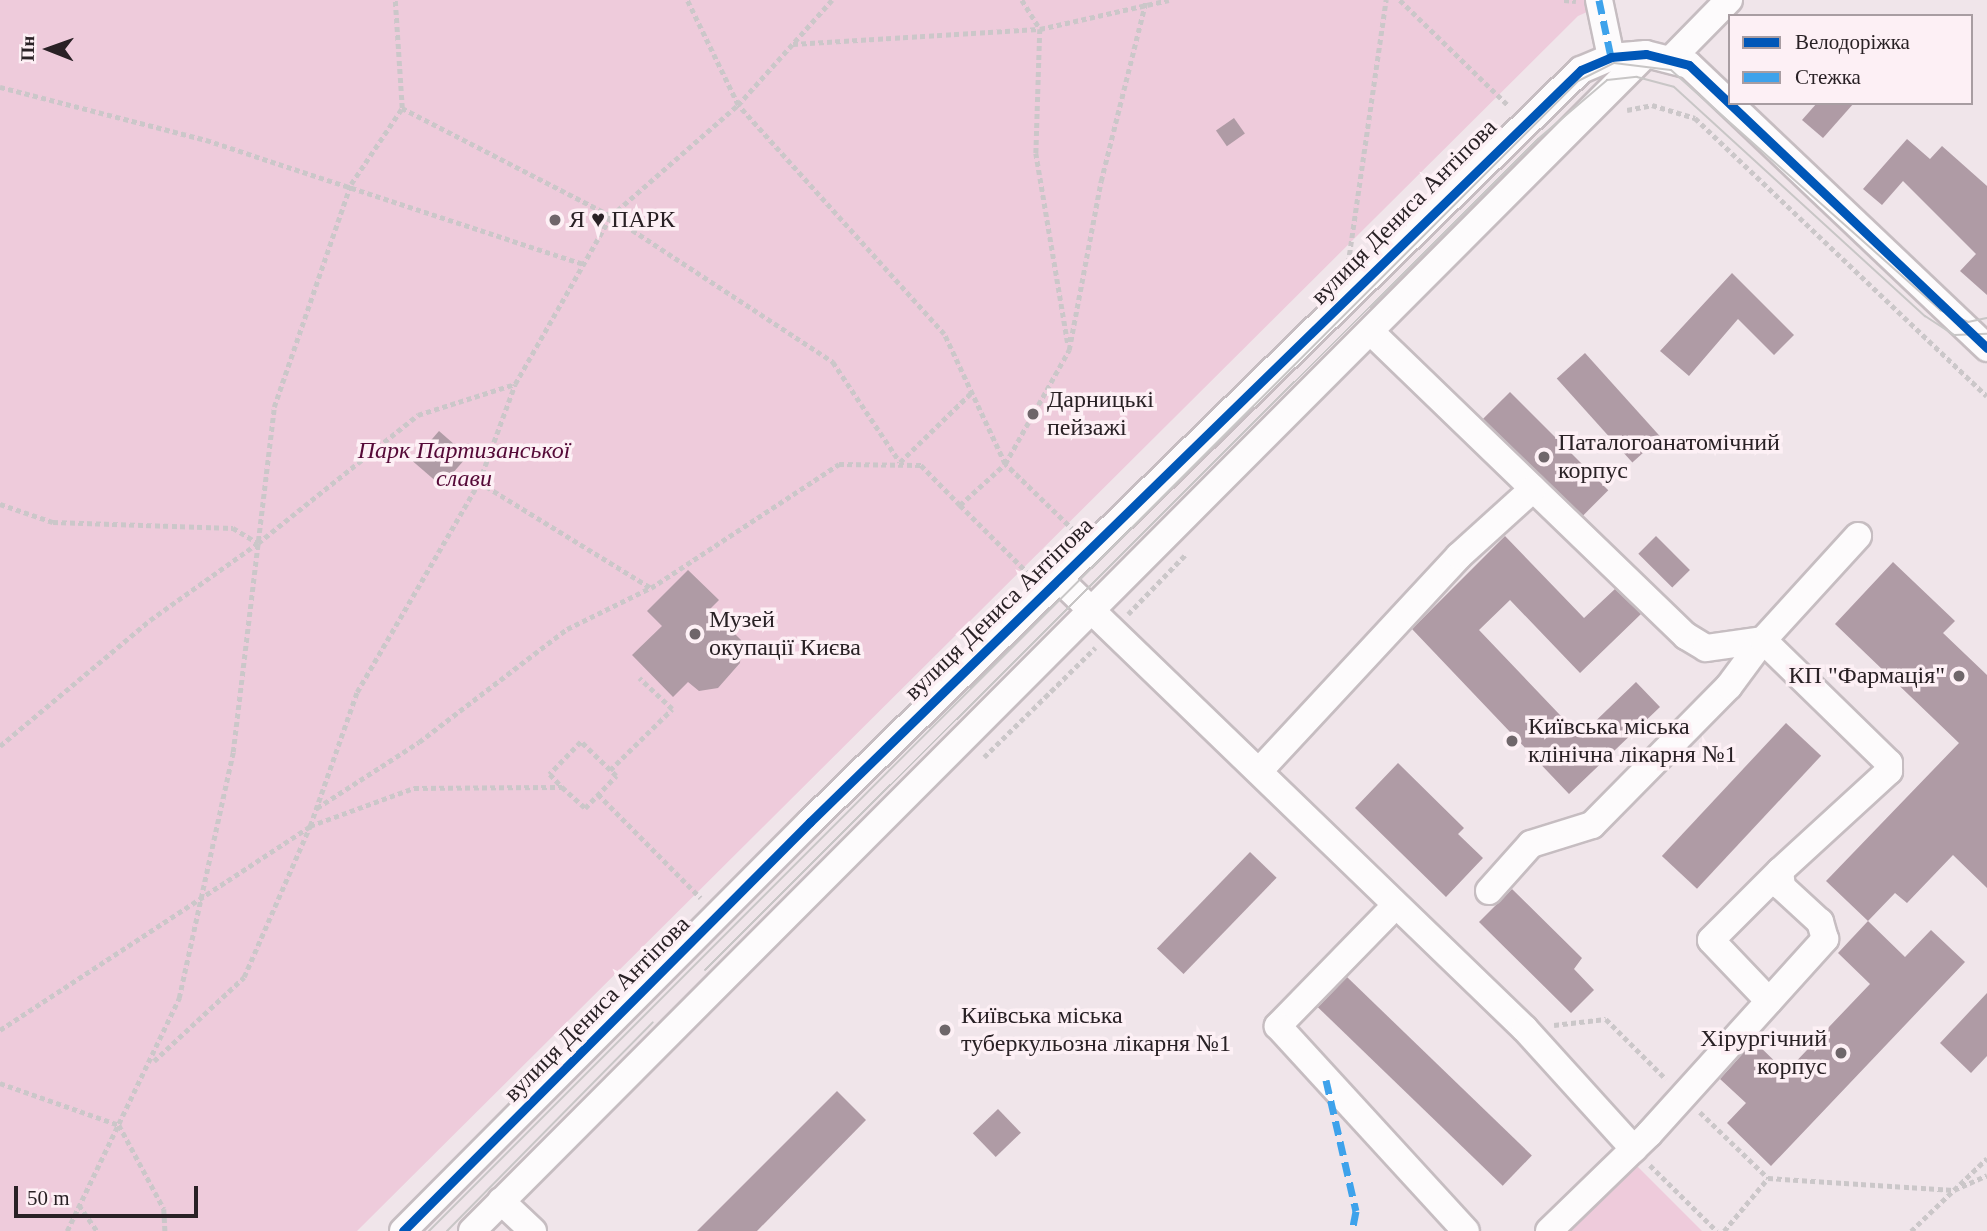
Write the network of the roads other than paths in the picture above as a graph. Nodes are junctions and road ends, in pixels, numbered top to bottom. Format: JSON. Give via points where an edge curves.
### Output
{"nodes":[{"id":1,"x":1599,"y":0,"type":"edge"},
{"id":2,"x":1730,"y":0,"type":"edge"},
{"id":3,"x":1646,"y":54,"type":"junction"},
{"id":4,"x":1611,"y":57,"type":"junction"},
{"id":5,"x":1674,"y":57,"type":"junction"},
{"id":6,"x":1371,"y":332,"type":"junction"},
{"id":7,"x":1981,"y":332,"type":"edge"},
{"id":8,"x":1533,"y":489,"type":"junction"},
{"id":9,"x":1858,"y":536,"type":"dead end"},
{"id":10,"x":1058,"y":578,"type":"junction"},
{"id":11,"x":1094,"y":614,"type":"junction"},
{"id":12,"x":1762,"y":640,"type":"junction"},
{"id":13,"x":1261,"y":769,"type":"junction"},
{"id":14,"x":1780,"y":871,"type":"junction"},
{"id":15,"x":1489,"y":891,"type":"dead end"},
{"id":16,"x":1395,"y":906,"type":"junction"},
{"id":17,"x":1769,"y":1001,"type":"junction"},
{"id":18,"x":1633,"y":1149,"type":"junction"},
{"id":19,"x":502,"y":1201,"type":"junction"},
{"id":20,"x":403,"y":1231,"type":"edge"},
{"id":21,"x":472,"y":1231,"type":"edge"},
{"id":22,"x":533,"y":1231,"type":"edge"},
{"id":23,"x":1466,"y":1231,"type":"edge"},
{"id":24,"x":1549,"y":1231,"type":"edge"}],
"edges":[{"from":1,"to":4,"type":"street"},
{"from":2,"to":5,"type":"street"},
{"from":3,"to":4,"type":"street","name":"вулиця Дениса Антіпова"},
{"from":3,"to":5,"type":"street","name":"вулиця Дениса Антіпова"},
{"from":3,"to":6,"type":"street"},
{"from":4,"to":10,"type":"street","name":"вулиця Дениса Антіпова","via":[[1581,70],[1534,110]]},
{"from":5,"to":7,"type":"street"},
{"from":6,"to":8,"type":"street"},
{"from":6,"to":11,"type":"street"},
{"from":8,"to":12,"type":"street","via":[[1686,636],[1706,648]]},
{"from":8,"to":13,"type":"street","via":[[1459,556]]},
{"from":9,"to":12,"type":"street"},
{"from":10,"to":11,"type":"street"},
{"from":10,"to":20,"type":"street","name":"вулиця Дениса Антіпова"},
{"from":11,"to":13,"type":"street"},
{"from":11,"to":19,"type":"street"},
{"from":12,"to":14,"type":"street","via":[[1889,763],[1889,771]]},
{"from":12,"to":15,"type":"street","via":[[1729,686],[1592,825],[1531,844]]},
{"from":13,"to":16,"type":"street"},
{"from":14,"to":17,"type":"street","via":[[1782,887],[1820,922],[1825,939]]},
{"from":14,"to":17,"type":"street","via":[[1711,940]]},
{"from":16,"to":18,"type":"street","via":[[1525,1029]]},
{"from":16,"to":23,"type":"street","via":[[1278,1026]]},
{"from":17,"to":18,"type":"street"},
{"from":18,"to":24,"type":"street"},
{"from":19,"to":21,"type":"street"},
{"from":19,"to":22,"type":"street"}]}
